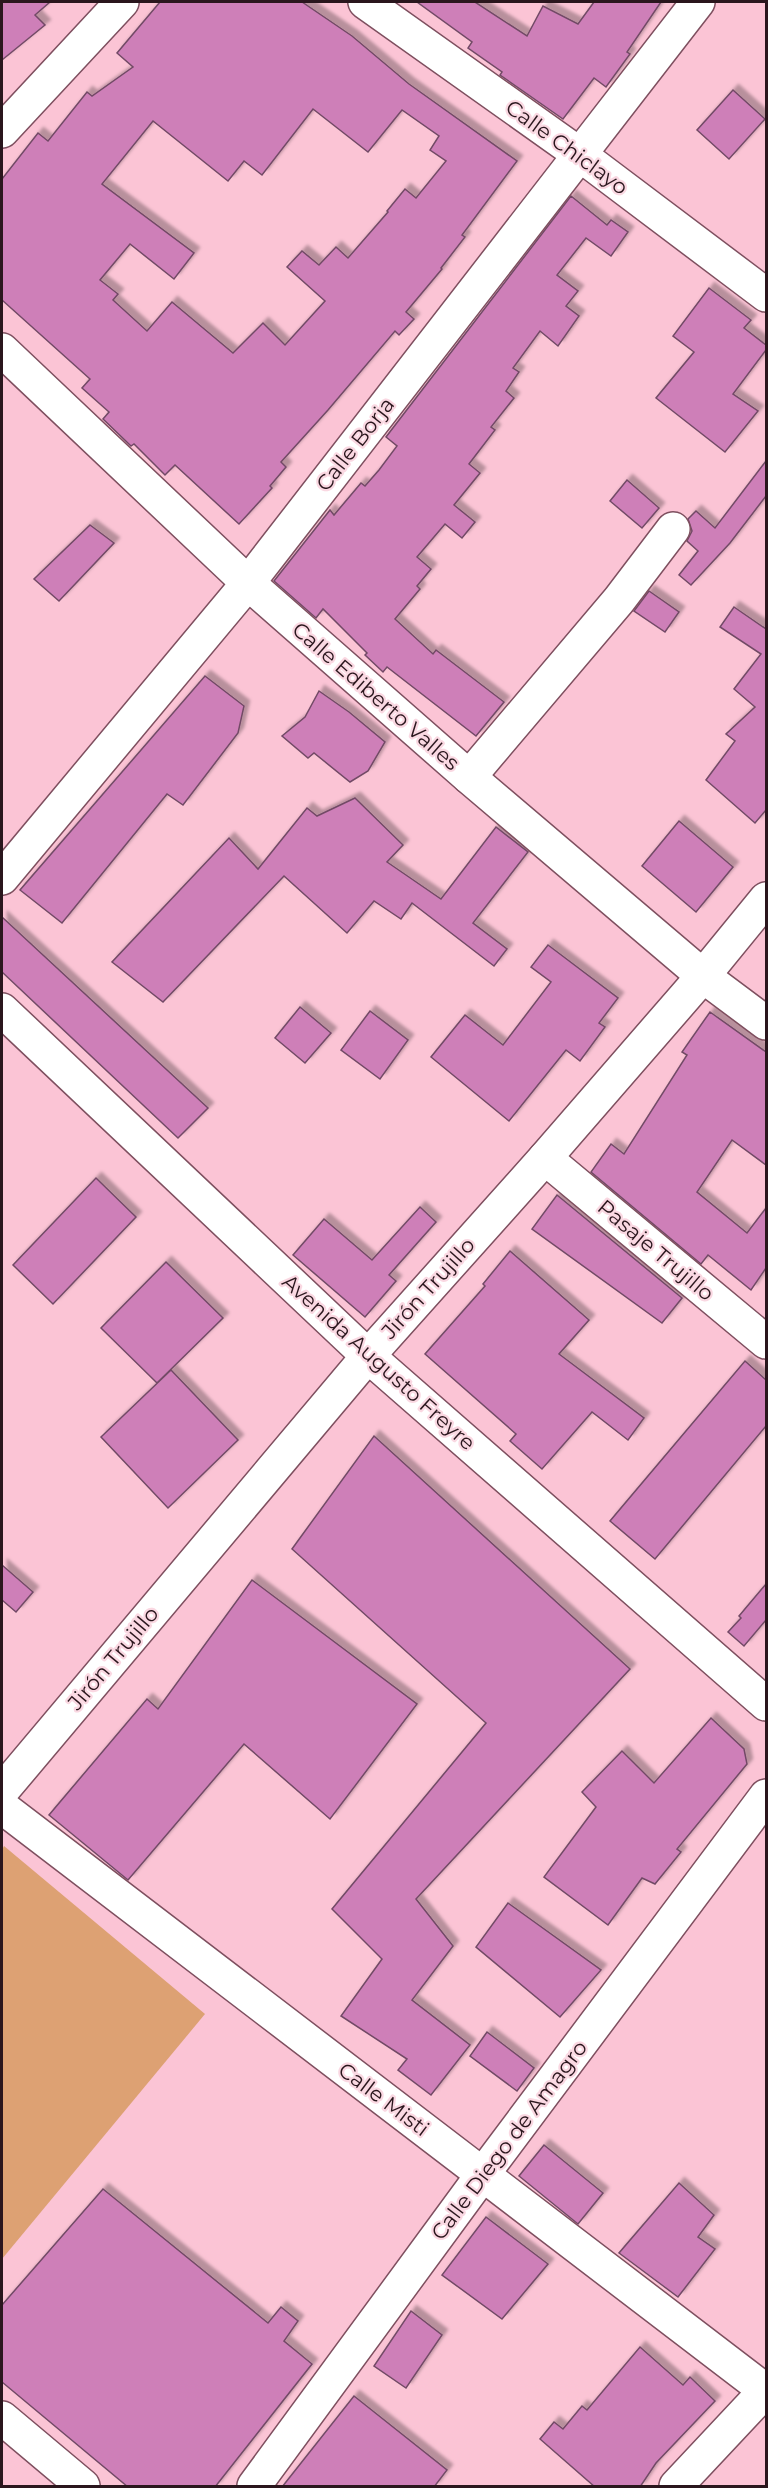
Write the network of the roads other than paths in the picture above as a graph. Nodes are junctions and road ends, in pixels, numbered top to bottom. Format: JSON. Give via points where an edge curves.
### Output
{"nodes":[{"id":1,"x":122,"y":2,"type":"edge"},
{"id":2,"x":365,"y":2,"type":"edge"},
{"id":3,"x":698,"y":2,"type":"edge"},
{"id":4,"x":2,"y":131,"type":"edge"},
{"id":5,"x":579,"y":154,"type":"junction"},
{"id":6,"x":766,"y":295,"type":"edge"},
{"id":7,"x":2,"y":350,"type":"edge"},
{"id":8,"x":673,"y":529,"type":"dead end"},
{"id":9,"x":248,"y":584,"type":"junction"},
{"id":10,"x":469,"y":777,"type":"junction"},
{"id":11,"x":2,"y":878,"type":"edge"},
{"id":12,"x":766,"y":899,"type":"edge"},
{"id":13,"x":703,"y":976,"type":"junction"},
{"id":14,"x":2,"y":1010,"type":"edge"},
{"id":15,"x":766,"y":1023,"type":"edge"},
{"id":16,"x":545,"y":1158,"type":"junction"},
{"id":17,"x":766,"y":1342,"type":"edge"},
{"id":18,"x":368,"y":1356,"type":"junction"},
{"id":19,"x":766,"y":1704,"type":"edge"},
{"id":20,"x":2,"y":1791,"type":"edge"},
{"id":21,"x":766,"y":1796,"type":"edge"},
{"id":22,"x":2,"y":1807,"type":"edge"},
{"id":23,"x":483,"y":2174,"type":"junction"},
{"id":24,"x":766,"y":2391,"type":"edge"},
{"id":25,"x":2,"y":2418,"type":"edge"},
{"id":26,"x":83,"y":2487,"type":"edge"},
{"id":27,"x":254,"y":2487,"type":"edge"},
{"id":28,"x":676,"y":2487,"type":"edge"}],
"edges":[{"from":1,"to":4,"type":"street"},
{"from":2,"to":5,"type":"street","name":"Calle Chiclayo"},
{"from":3,"to":5,"type":"street","name":"Calle Borja"},
{"from":5,"to":6,"type":"street","name":"Calle Chiclayo"},
{"from":5,"to":9,"type":"street","name":"Calle Borja"},
{"from":7,"to":9,"type":"street","name":"Calle Ediberto Valles"},
{"from":8,"to":10,"type":"street","via":[[619,600]]},
{"from":9,"to":10,"type":"street","name":"Calle Ediberto Valles"},
{"from":9,"to":11,"type":"street","name":"Calle Borja"},
{"from":10,"to":13,"type":"street","name":"Calle Ediberto Valles"},
{"from":12,"to":13,"type":"street","name":"Jirón Trujillo"},
{"from":13,"to":15,"type":"street","name":"Calle Ediberto Valles"},
{"from":13,"to":16,"type":"street","name":"Jirón Trujillo"},
{"from":14,"to":18,"type":"street","name":"Avenida Augusto Freyre"},
{"from":16,"to":17,"type":"street","name":"Pasaje Trujillo"},
{"from":16,"to":18,"type":"street","name":"Jirón Trujillo"},
{"from":18,"to":19,"type":"street","name":"Avenida Augusto Freyre"},
{"from":18,"to":20,"type":"street","name":"Jirón Trujillo"},
{"from":21,"to":23,"type":"street","name":"Calle Diego de Amagro"},
{"from":22,"to":23,"type":"street","name":"Calle Misti"},
{"from":23,"to":24,"type":"street","name":"Calle Misti"},
{"from":23,"to":27,"type":"street","name":"Calle Diego de Amagro"},
{"from":24,"to":28,"type":"street"},
{"from":25,"to":26,"type":"street"}]}
